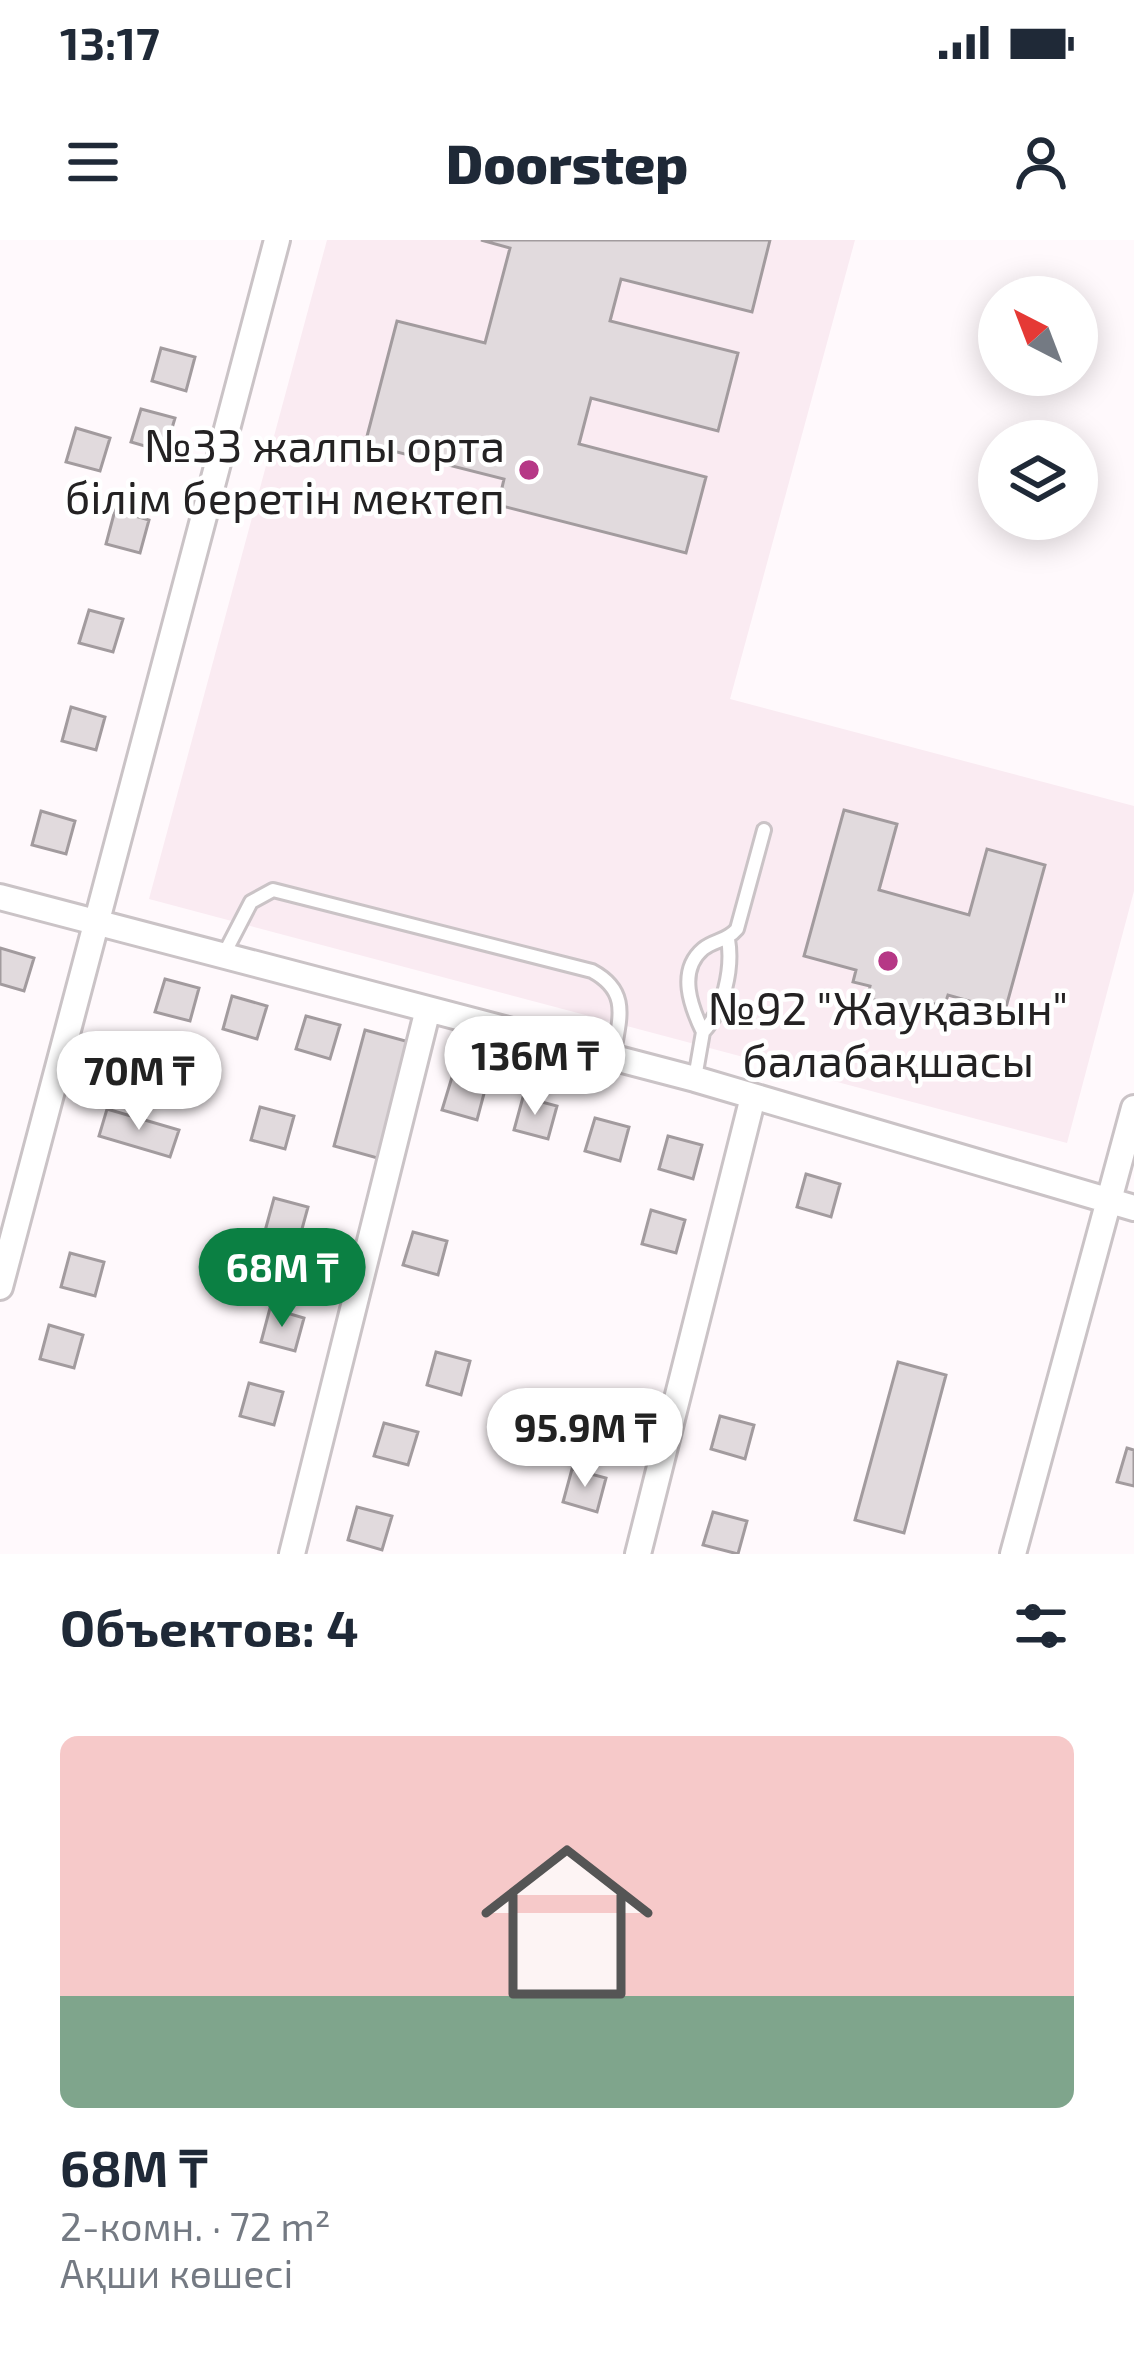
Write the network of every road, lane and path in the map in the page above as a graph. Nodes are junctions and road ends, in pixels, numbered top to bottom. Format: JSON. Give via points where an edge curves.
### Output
{"nodes":[{"id":1,"x":274,"y":241,"type":"edge"},
{"id":2,"x":764,"y":830,"type":"dead end"},
{"id":3,"x":0,"y":897,"type":"edge"},
{"id":4,"x":92,"y":925,"type":"junction"},
{"id":5,"x":728,"y":939,"type":"junction"},
{"id":6,"x":221,"y":959,"type":"junction"},
{"id":7,"x":427,"y":1013,"type":"junction"},
{"id":8,"x":703,"y":1032,"type":"junction"},
{"id":9,"x":613,"y":1059,"type":"junction"},
{"id":10,"x":695,"y":1079,"type":"junction"},
{"id":11,"x":753,"y":1097,"type":"junction"},
{"id":12,"x":1134,"y":1108,"type":"edge"},
{"id":13,"x":1107,"y":1200,"type":"junction"},
{"id":14,"x":1134,"y":1208,"type":"edge"},
{"id":15,"x":0,"y":1287,"type":"edge"},
{"id":16,"x":292,"y":1554,"type":"edge"},
{"id":17,"x":638,"y":1554,"type":"edge"},
{"id":18,"x":1013,"y":1554,"type":"edge"}],
"edges":[{"from":1,"to":4,"type":"street"},
{"from":2,"to":5,"type":"lane"},
{"from":3,"to":4,"type":"street"},
{"from":4,"to":6,"type":"street"},
{"from":4,"to":15,"type":"street"},
{"from":5,"to":8,"type":"lane","via":[[723,992]]},
{"from":5,"to":8,"type":"lane","via":[[704,948],[691,967],[688,1002]]},
{"from":6,"to":7,"type":"street"},
{"from":6,"to":9,"type":"lane","via":[[251,902],[273,890],[592,970],[613,982],[622,1000]]},
{"from":7,"to":9,"type":"street"},
{"from":7,"to":16,"type":"street"},
{"from":8,"to":10,"type":"lane"},
{"from":9,"to":10,"type":"street"},
{"from":10,"to":11,"type":"street"},
{"from":11,"to":13,"type":"street"},
{"from":11,"to":17,"type":"street"},
{"from":12,"to":13,"type":"street"},
{"from":13,"to":14,"type":"street"},
{"from":13,"to":18,"type":"street"}]}
